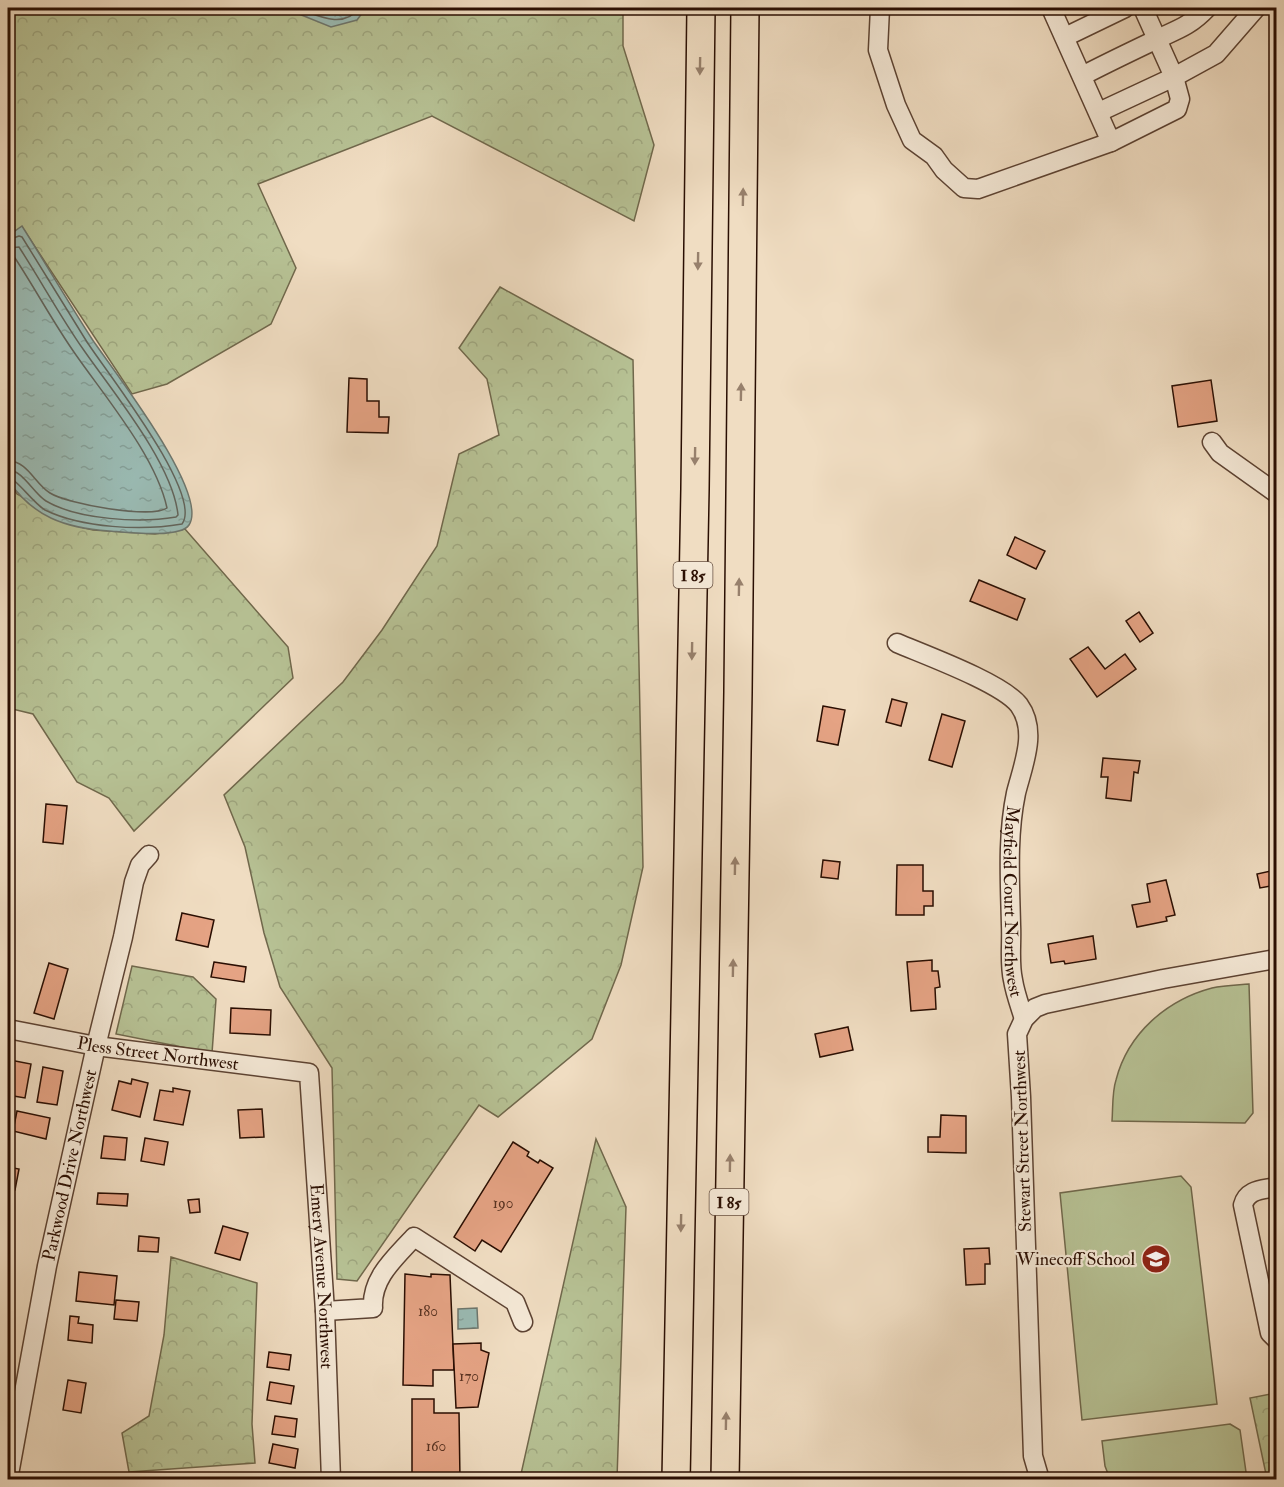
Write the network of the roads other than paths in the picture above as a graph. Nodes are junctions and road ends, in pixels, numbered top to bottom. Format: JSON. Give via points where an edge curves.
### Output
{"nodes":[{"id":1,"x":701,"y":8,"type":"edge"},
{"id":2,"x":745,"y":8,"type":"edge"},
{"id":3,"x":880,"y":8,"type":"edge"},
{"id":4,"x":1051,"y":8,"type":"edge"},
{"id":5,"x":1125,"y":8,"type":"edge"},
{"id":6,"x":1143,"y":8,"type":"edge"},
{"id":7,"x":1207,"y":8,"type":"edge"},
{"id":8,"x":1256,"y":8,"type":"edge"},
{"id":9,"x":1065,"y":37,"type":"junction"},
{"id":10,"x":1157,"y":39,"type":"junction"},
{"id":11,"x":1082,"y":76,"type":"junction"},
{"id":12,"x":1174,"y":77,"type":"junction"},
{"id":13,"x":1099,"y":112,"type":"junction"},
{"id":14,"x":1111,"y":142,"type":"junction"},
{"id":15,"x":1212,"y":442,"type":"dead end"},
{"id":16,"x":1276,"y":493,"type":"edge"},
{"id":17,"x":897,"y":643,"type":"dead end"},
{"id":18,"x":149,"y":855,"type":"dead end"},
{"id":19,"x":1276,"y":959,"type":"edge"},
{"id":20,"x":1024,"y":1019,"type":"junction"},
{"id":21,"x":8,"y":1029,"type":"edge"},
{"id":22,"x":96,"y":1046,"type":"junction"},
{"id":23,"x":309,"y":1073,"type":"joint"},
{"id":24,"x":1276,"y":1186,"type":"edge"},
{"id":25,"x":324,"y":1311,"type":"junction"},
{"id":26,"x":523,"y":1322,"type":"dead end"},
{"id":27,"x":1276,"y":1339,"type":"edge"},
{"id":28,"x":1033,"y":1456,"type":"junction"},
{"id":29,"x":8,"y":1479,"type":"edge"},
{"id":30,"x":331,"y":1479,"type":"edge"},
{"id":31,"x":674,"y":1479,"type":"edge"},
{"id":32,"x":724,"y":1479,"type":"edge"},
{"id":33,"x":1028,"y":1479,"type":"edge"},
{"id":34,"x":1040,"y":1479,"type":"edge"}],
"edges":[{"from":1,"to":31,"type":"highway","number":"I 85","one_way":true,"via":[[695,501]]},
{"from":32,"to":2,"type":"highway","number":"I 85","one_way":true},
{"from":3,"to":14,"type":"street","via":[[878,50],[912,140],[934,156],[964,188],[978,189]]},
{"from":4,"to":9,"type":"street"},
{"from":5,"to":9,"type":"street"},
{"from":6,"to":10,"type":"street"},
{"from":7,"to":10,"type":"street","via":[[1181,30]]},
{"from":8,"to":12,"type":"street","via":[[1216,54]]},
{"from":9,"to":11,"type":"street"},
{"from":10,"to":11,"type":"street"},
{"from":10,"to":12,"type":"street"},
{"from":11,"to":13,"type":"street"},
{"from":12,"to":13,"type":"street"},
{"from":12,"to":14,"type":"street","via":[[1180,99],[1177,109]]},
{"from":13,"to":14,"type":"street"},
{"from":15,"to":16,"type":"street","via":[[1220,453]]},
{"from":17,"to":20,"type":"street","name":"Mayfield Court Northwest","via":[[992,685],[1018,704],[1023,713],[1028,747],[1012,815],[1010,851],[1012,979]]},
{"from":18,"to":22,"type":"street","name":"Parkwood Drive Northwest","via":[[140,865],[134,882]]},
{"from":19,"to":20,"type":"street","via":[[1045,1004]]},
{"from":20,"to":28,"type":"street","name":"Stewart Street Northwest","via":[[1017,1034]]},
{"from":21,"to":22,"type":"street","name":"Pless Street Northwest"},
{"from":22,"to":23,"type":"street","name":"Pless Street Northwest"},
{"from":22,"to":29,"type":"street","name":"Parkwood Drive Northwest","via":[[47,1266]]},
{"from":23,"to":25,"type":"street","name":"Emery Avenue Northwest"},
{"from":24,"to":27,"type":"street","via":[[1251,1192],[1243,1204],[1270,1333]]},
{"from":25,"to":26,"type":"street","via":[[373,1308],[372,1296],[381,1273],[414,1237],[515,1302]]},
{"from":25,"to":30,"type":"street","name":"Emery Avenue Northwest"},
{"from":28,"to":33,"type":"street","name":"Stewart Street Northwest"},
{"from":28,"to":34,"type":"street","name":"Stewart Street Northwest"}]}
